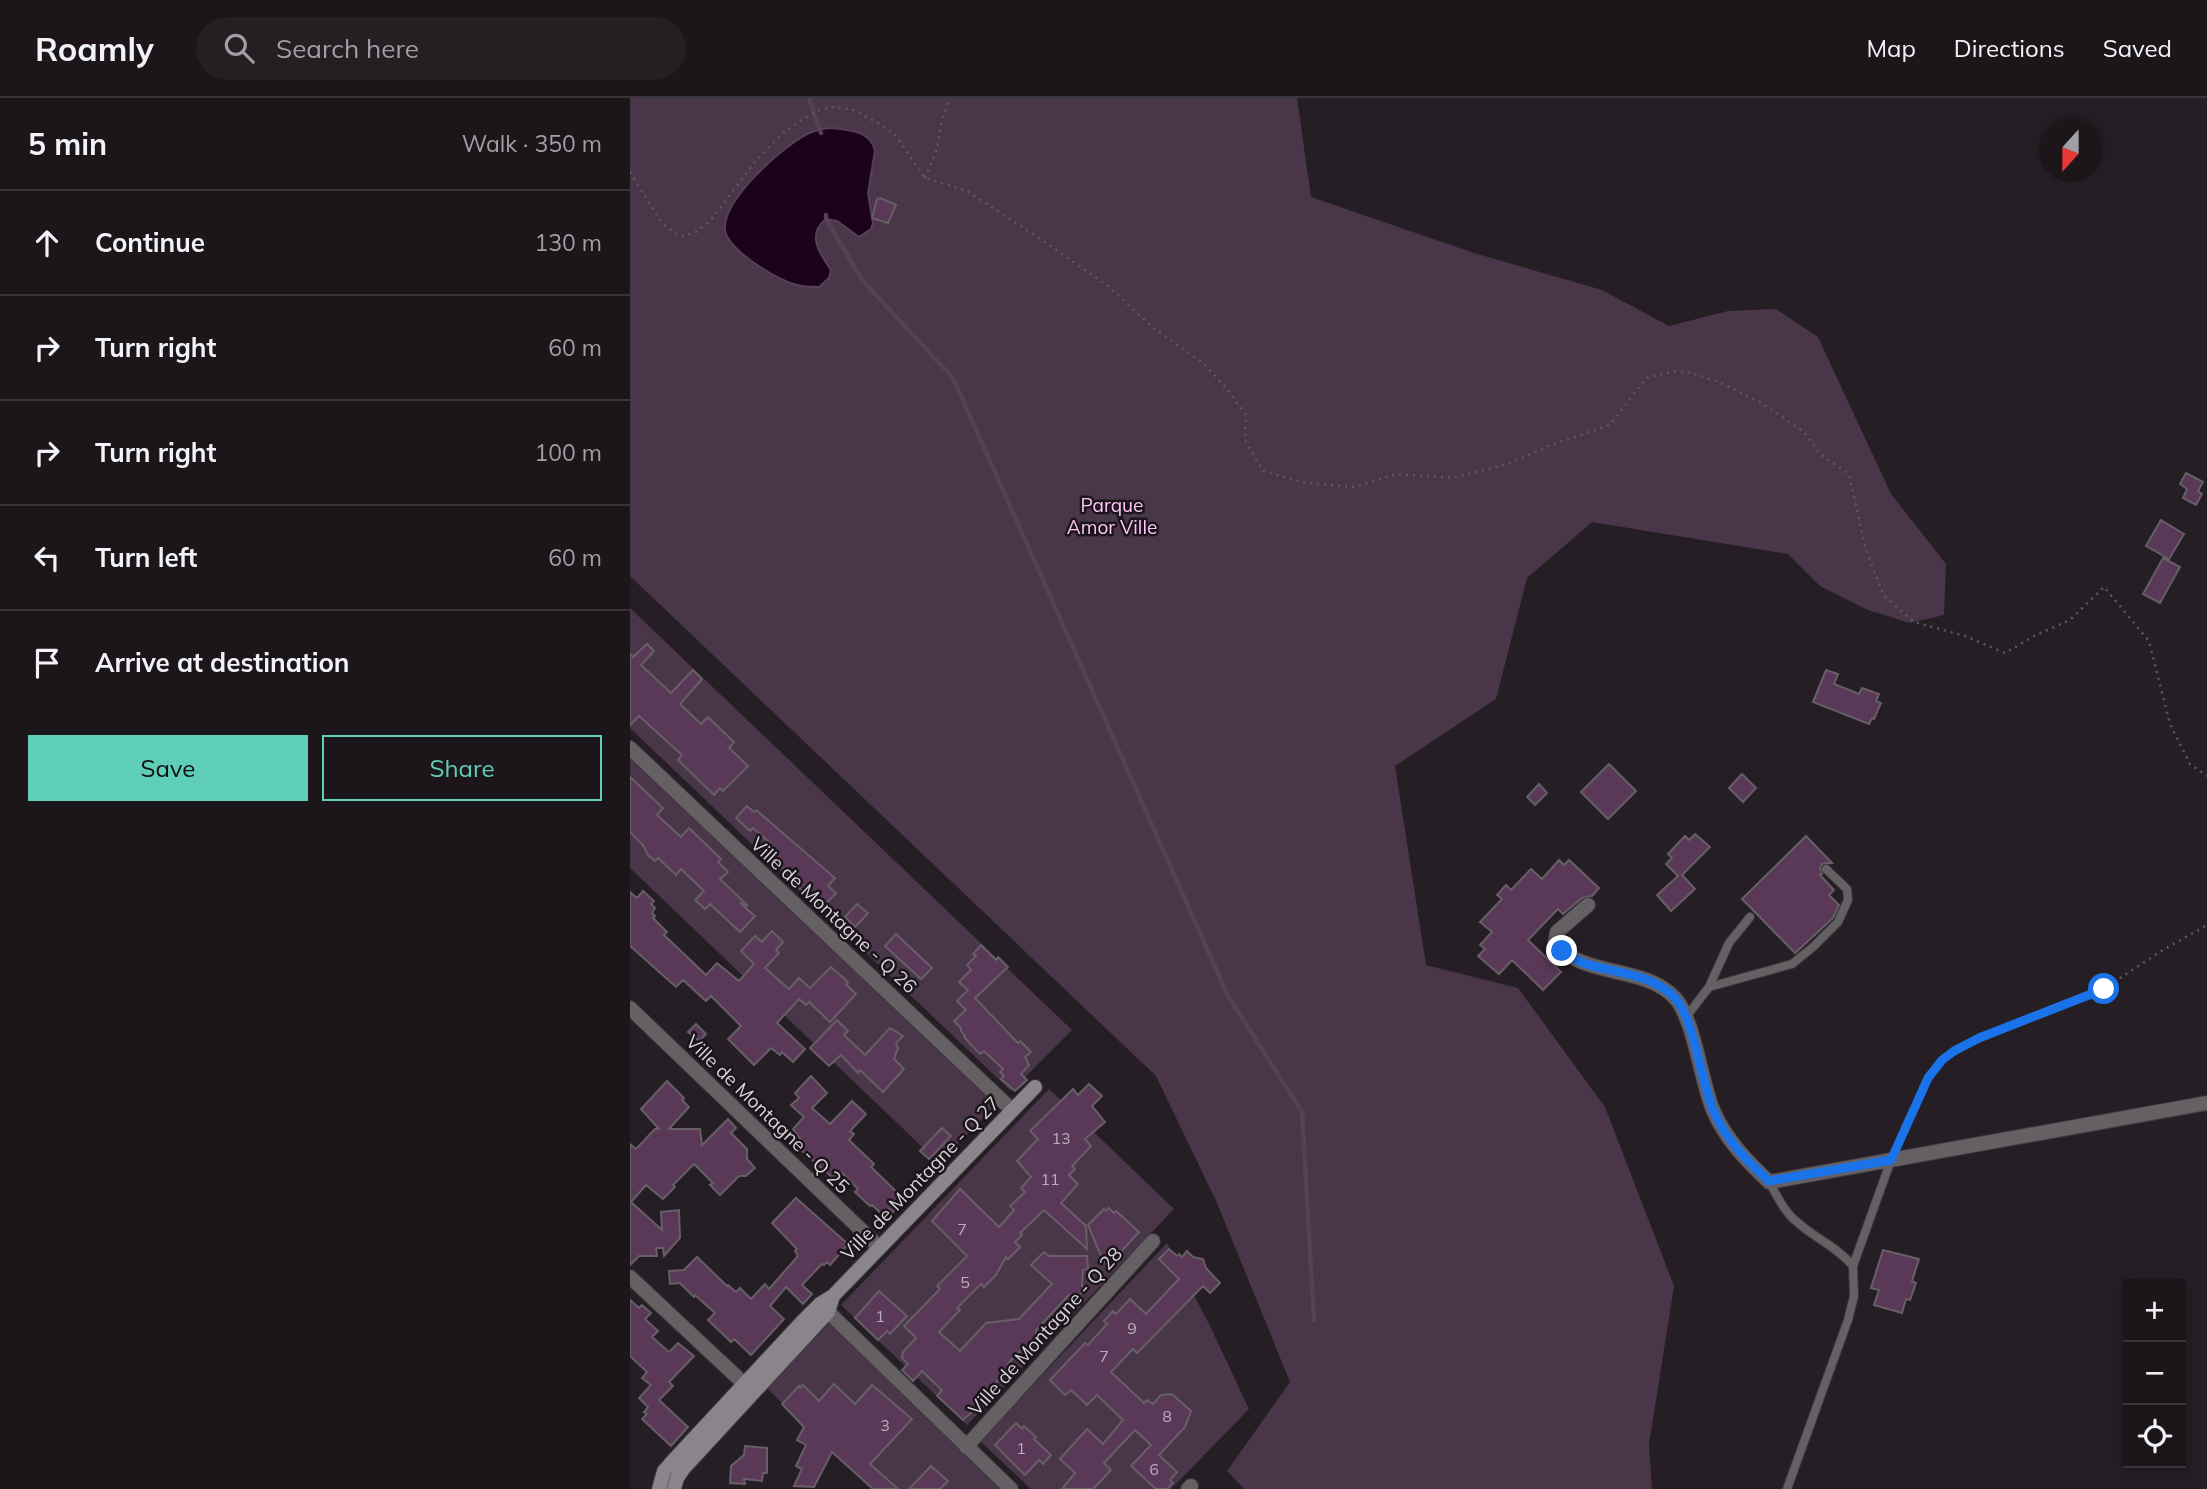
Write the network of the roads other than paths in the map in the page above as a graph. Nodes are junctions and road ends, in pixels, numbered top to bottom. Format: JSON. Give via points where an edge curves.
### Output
{"nodes":[{"id":1,"x":630,"y":748,"type":"edge"},
{"id":2,"x":1826,"y":869,"type":"dead end"},
{"id":3,"x":1588,"y":905,"type":"dead end"},
{"id":4,"x":1750,"y":917,"type":"dead end"},
{"id":5,"x":1709,"y":987,"type":"junction"},
{"id":6,"x":630,"y":1008,"type":"edge"},
{"id":7,"x":1686,"y":1017,"type":"junction"},
{"id":8,"x":1035,"y":1087,"type":"dead end"},
{"id":9,"x":2207,"y":1103,"type":"edge"},
{"id":10,"x":1012,"y":1110,"type":"junction"},
{"id":11,"x":1891,"y":1160,"type":"junction"},
{"id":12,"x":1769,"y":1181,"type":"junction"},
{"id":13,"x":1153,"y":1241,"type":"dead end"},
{"id":14,"x":879,"y":1247,"type":"junction"},
{"id":15,"x":1853,"y":1266,"type":"junction"},
{"id":16,"x":630,"y":1277,"type":"edge"},
{"id":17,"x":824,"y":1308,"type":"junction"},
{"id":18,"x":750,"y":1388,"type":"junction"},
{"id":19,"x":966,"y":1447,"type":"junction"},
{"id":20,"x":659,"y":1489,"type":"edge"},
{"id":21,"x":674,"y":1489,"type":"edge"},
{"id":22,"x":1011,"y":1489,"type":"edge"},
{"id":23,"x":1787,"y":1489,"type":"edge"}],
"edges":[{"from":1,"to":10,"type":"street","name":"Ville de Montagne - Q 26"},
{"from":2,"to":5,"type":"lane","via":[[1847,889],[1848,900],[1838,922],[1792,964]]},
{"from":3,"to":7,"type":"street","via":[[1557,932],[1555,943],[1562,951],[1580,961],[1653,981],[1675,999]]},
{"from":4,"to":5,"type":"lane","via":[[1729,943]]},
{"from":5,"to":7,"type":"lane"},
{"from":6,"to":14,"type":"street","name":"Ville de Montagne - Q 25"},
{"from":7,"to":12,"type":"street","via":[[1713,1111],[1747,1162]]},
{"from":8,"to":10,"type":"street","name":"Ville de Montagne - Q 27"},
{"from":9,"to":11,"type":"street"},
{"from":10,"to":14,"type":"street","name":"Ville de Montagne - Q 27"},
{"from":11,"to":12,"type":"street"},
{"from":11,"to":15,"type":"lane"},
{"from":12,"to":15,"type":"lane","via":[[1796,1222],[1842,1252]]},
{"from":13,"to":19,"type":"street","name":"Ville de Montagne - Q 28"},
{"from":14,"to":17,"type":"street","name":"Ville de Montagne - Q 27"},
{"from":15,"to":23,"type":"lane","via":[[1854,1296],[1848,1321]]},
{"from":16,"to":18,"type":"street"},
{"from":17,"to":18,"type":"street"},
{"from":17,"to":19,"type":"street"},
{"from":18,"to":20,"type":"street","via":[[671,1463]]},
{"from":18,"to":21,"type":"street","via":[[683,1469]]},
{"from":19,"to":22,"type":"street"}]}
